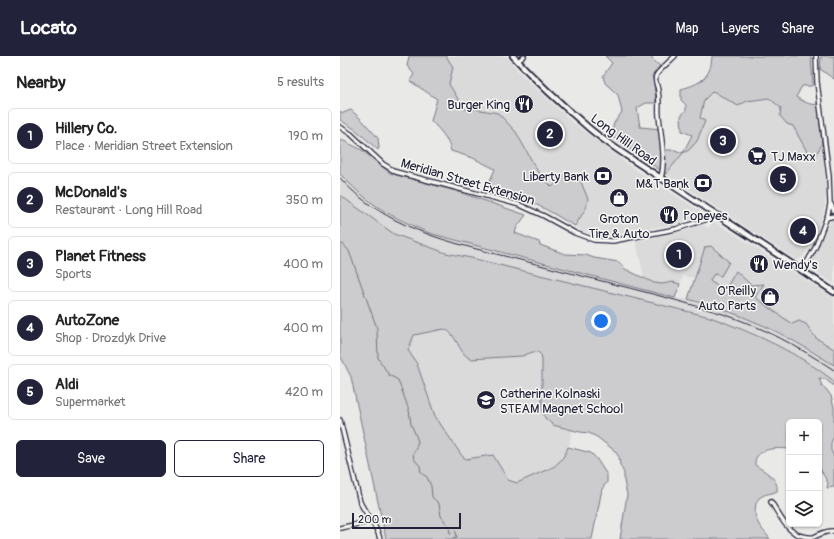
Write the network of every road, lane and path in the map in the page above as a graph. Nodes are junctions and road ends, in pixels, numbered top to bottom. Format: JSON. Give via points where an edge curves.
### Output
{"nodes":[{"id":1,"x":513,"y":56,"type":"edge"},
{"id":2,"x":524,"y":56,"type":"edge"},
{"id":3,"x":675,"y":56,"type":"edge"},
{"id":4,"x":816,"y":56,"type":"edge"},
{"id":5,"x":518,"y":61,"type":"junction"},
{"id":6,"x":340,"y":127,"type":"edge"},
{"id":7,"x":662,"y":178,"type":"junction"},
{"id":8,"x":830,"y":202,"type":"junction"},
{"id":9,"x":834,"y":210,"type":"edge"},
{"id":10,"x":715,"y":214,"type":"junction"},
{"id":11,"x":834,"y":216,"type":"edge"},
{"id":12,"x":826,"y":218,"type":"junction"},
{"id":13,"x":801,"y":269,"type":"junction"},
{"id":14,"x":834,"y":292,"type":"edge"},
{"id":15,"x":340,"y":420,"type":"edge"},
{"id":16,"x":346,"y":444,"type":"junction"},
{"id":17,"x":340,"y":445,"type":"edge"},
{"id":18,"x":772,"y":502,"type":"dead end"},
{"id":19,"x":372,"y":521,"type":"junction"},
{"id":20,"x":340,"y":528,"type":"edge"},
{"id":21,"x":834,"y":531,"type":"edge"},
{"id":22,"x":380,"y":539,"type":"edge"}],
"edges":[{"from":1,"to":5,"type":"main road","name":"Long Hill Road"},
{"from":2,"to":5,"type":"street"},
{"from":3,"to":7,"type":"street","via":[[660,70],[655,80],[659,92],[664,170]]},
{"from":4,"to":8,"type":"street"},
{"from":5,"to":7,"type":"main road","name":"Long Hill Road","via":[[590,129]]},
{"from":6,"to":10,"type":"street","name":"Meridian Street Extension","via":[[396,172],[520,205],[594,240],[613,241],[676,229],[705,220]]},
{"from":7,"to":10,"type":"main road","name":"Long Hill Road"},
{"from":8,"to":9,"type":"street"},
{"from":8,"to":12,"type":"street"},
{"from":10,"to":13,"type":"main road","name":"Long Hill Road"},
{"from":11,"to":12,"type":"street"},
{"from":12,"to":13,"type":"street","via":[[815,248]]},
{"from":13,"to":14,"type":"main road","name":"Long Hill Road"},
{"from":15,"to":16,"type":"street"},
{"from":16,"to":17,"type":"street"},
{"from":16,"to":19,"type":"street","via":[[360,502]]},
{"from":18,"to":21,"type":"street","via":[[786,530],[792,536],[806,539],[826,531]]},
{"from":19,"to":20,"type":"street"},
{"from":19,"to":22,"type":"street"}]}
